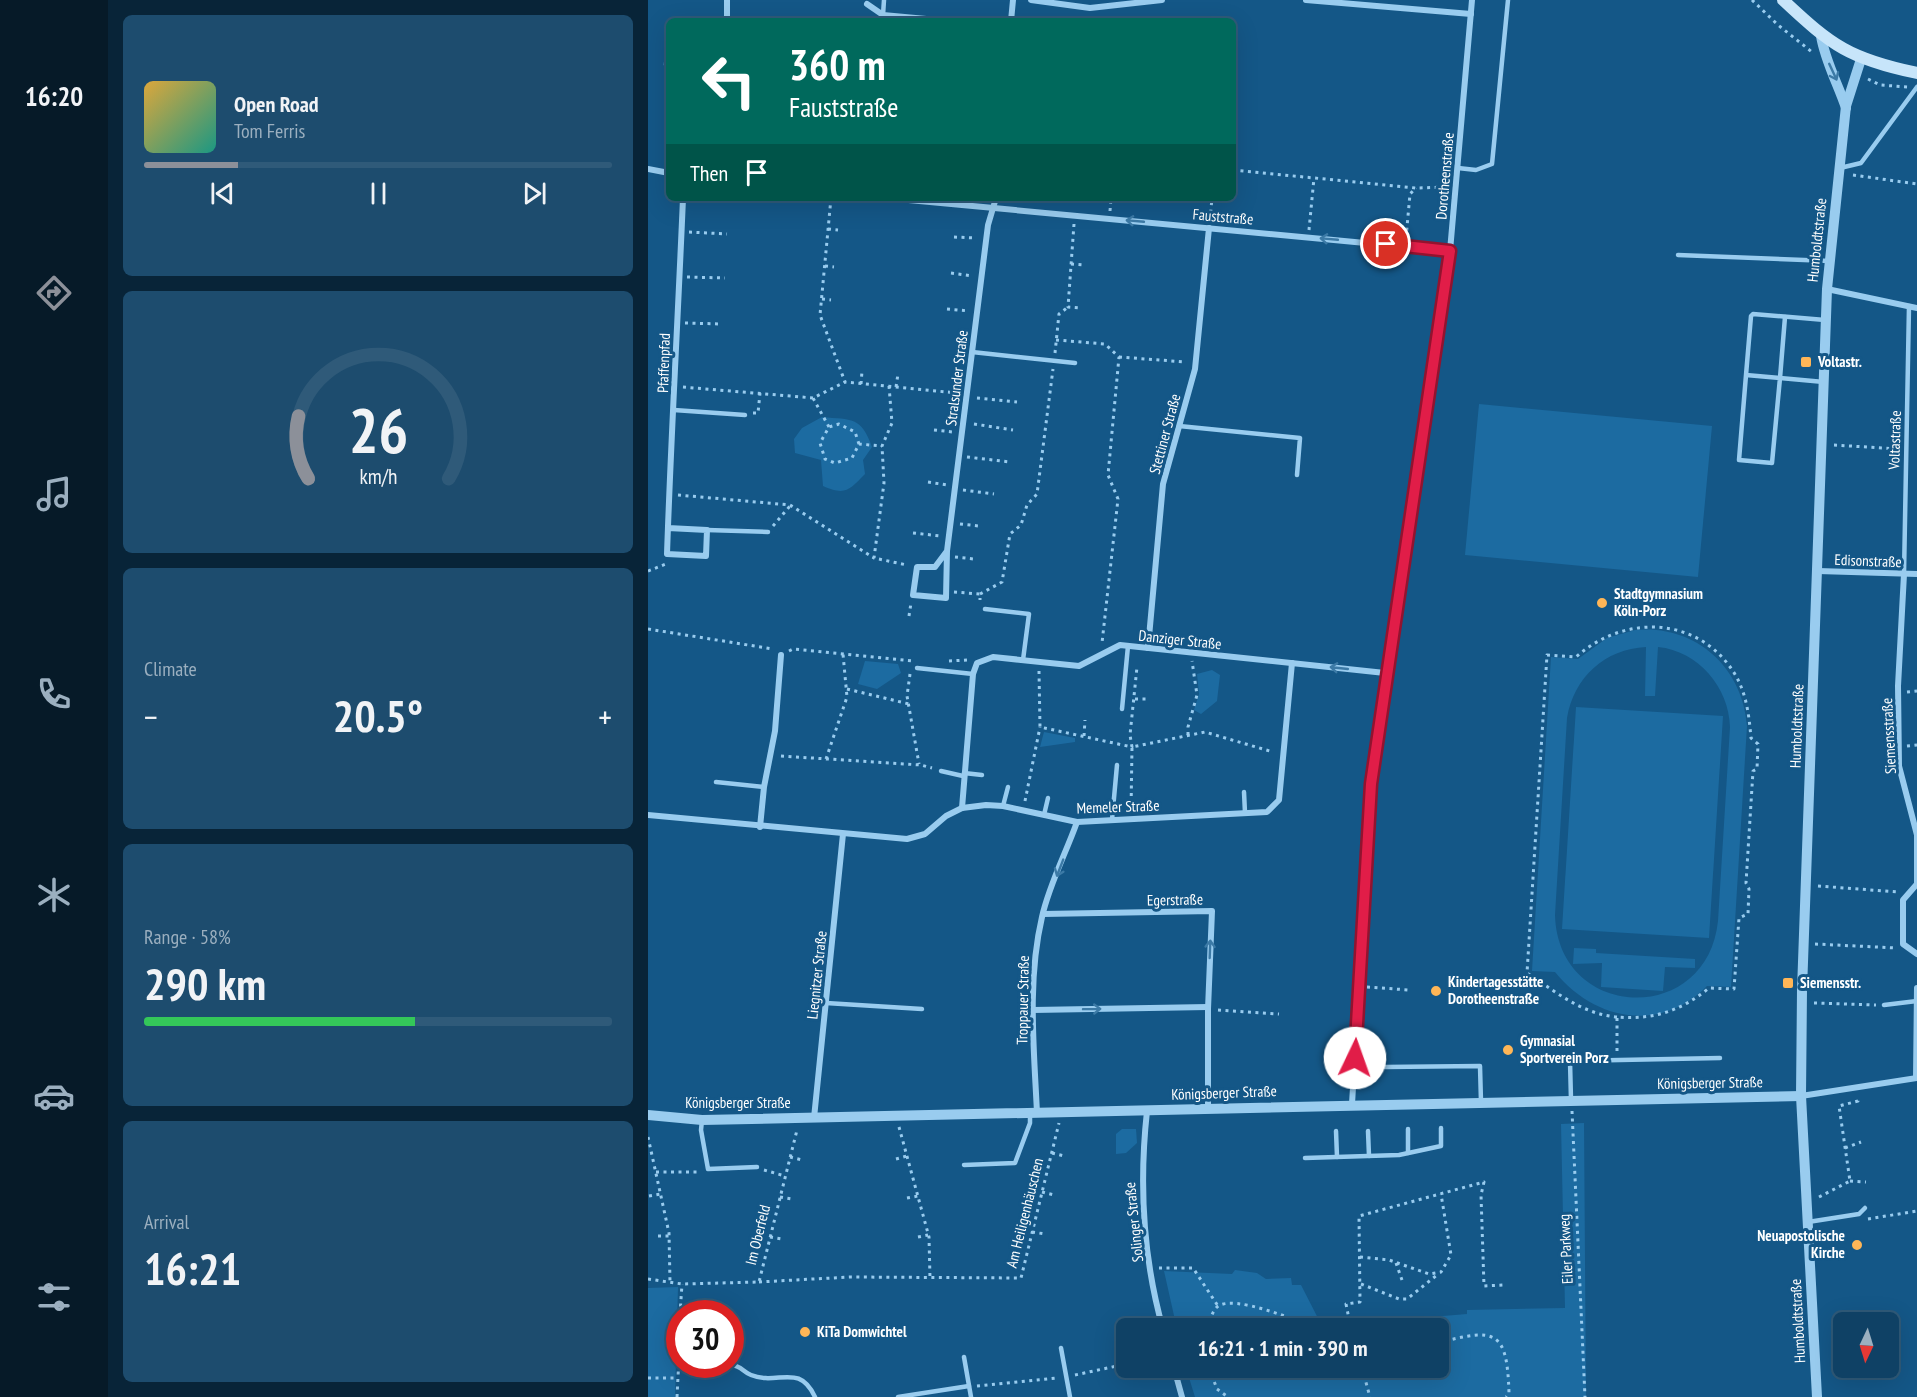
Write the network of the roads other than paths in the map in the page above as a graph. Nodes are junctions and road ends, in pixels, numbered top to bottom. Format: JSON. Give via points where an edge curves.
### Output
{"nodes":[{"id":1,"x":727,"y":0,"type":"edge"},
{"id":2,"x":884,"y":0,"type":"edge"},
{"id":3,"x":1013,"y":0,"type":"edge"},
{"id":4,"x":1031,"y":0,"type":"edge"},
{"id":5,"x":1162,"y":0,"type":"edge"},
{"id":6,"x":1306,"y":0,"type":"edge"},
{"id":7,"x":1472,"y":0,"type":"edge"},
{"id":8,"x":1508,"y":0,"type":"edge"},
{"id":9,"x":1783,"y":0,"type":"edge"},
{"id":10,"x":867,"y":4,"type":"dead end"},
{"id":11,"x":1471,"y":14,"type":"junction"},
{"id":12,"x":883,"y":15,"type":"junction"},
{"id":13,"x":727,"y":18,"type":"edge"},
{"id":14,"x":916,"y":18,"type":"edge"},
{"id":15,"x":1011,"y":18,"type":"edge"},
{"id":16,"x":1821,"y":36,"type":"junction"},
{"id":17,"x":1861,"y":59,"type":"junction"},
{"id":18,"x":1917,"y":73,"type":"edge"},
{"id":19,"x":1917,"y":87,"type":"edge"},
{"id":20,"x":1846,"y":108,"type":"junction"},
{"id":21,"x":1458,"y":168,"type":"junction"},
{"id":22,"x":648,"y":169,"type":"edge"},
{"id":23,"x":1840,"y":170,"type":"junction"},
{"id":24,"x":666,"y":172,"type":"edge"},
{"id":25,"x":683,"y":201,"type":"edge"},
{"id":26,"x":919,"y":201,"type":"edge"},
{"id":27,"x":995,"y":201,"type":"edge"},
{"id":28,"x":993,"y":208,"type":"junction"},
{"id":29,"x":1209,"y":228,"type":"junction"},
{"id":30,"x":1450,"y":251,"type":"junction"},
{"id":31,"x":1678,"y":255,"type":"dead end"},
{"id":32,"x":1830,"y":261,"type":"junction"},
{"id":33,"x":1827,"y":290,"type":"junction"},
{"id":34,"x":1909,"y":306,"type":"junction"},
{"id":35,"x":1917,"y":308,"type":"edge"},
{"id":36,"x":1785,"y":316,"type":"junction"},
{"id":37,"x":1826,"y":320,"type":"junction"},
{"id":38,"x":972,"y":352,"type":"junction"},
{"id":39,"x":1075,"y":363,"type":"dead end"},
{"id":40,"x":1746,"y":375,"type":"junction"},
{"id":41,"x":1780,"y":378,"type":"junction"},
{"id":42,"x":1825,"y":382,"type":"junction"},
{"id":43,"x":674,"y":410,"type":"junction"},
{"id":44,"x":745,"y":415,"type":"road end"},
{"id":45,"x":1179,"y":426,"type":"junction"},
{"id":46,"x":1297,"y":475,"type":"dead end"},
{"id":47,"x":668,"y":528,"type":"junction"},
{"id":48,"x":707,"y":530,"type":"junction"},
{"id":49,"x":768,"y":532,"type":"road end"},
{"id":50,"x":947,"y":554,"type":"junction"},
{"id":51,"x":1818,"y":571,"type":"junction"},
{"id":52,"x":1904,"y":574,"type":"junction"},
{"id":53,"x":1917,"y":574,"type":"edge"},
{"id":54,"x":985,"y":609,"type":"road end"},
{"id":55,"x":1128,"y":646,"type":"junction"},
{"id":56,"x":1148,"y":648,"type":"junction"},
{"id":57,"x":781,"y":655,"type":"road end"},
{"id":58,"x":1023,"y":660,"type":"junction"},
{"id":59,"x":1292,"y":663,"type":"junction"},
{"id":60,"x":917,"y":668,"type":"dead end"},
{"id":61,"x":1385,"y":673,"type":"junction"},
{"id":62,"x":973,"y":674,"type":"junction"},
{"id":63,"x":1122,"y":709,"type":"dead end"},
{"id":64,"x":1117,"y":765,"type":"dead end"},
{"id":65,"x":941,"y":771,"type":"road end"},
{"id":66,"x":964,"y":775,"type":"junction"},
{"id":67,"x":982,"y":775,"type":"dead end"},
{"id":68,"x":716,"y":782,"type":"dead end"},
{"id":69,"x":764,"y":787,"type":"junction"},
{"id":70,"x":1008,"y":787,"type":"dead end"},
{"id":71,"x":1244,"y":792,"type":"dead end"},
{"id":72,"x":1048,"y":798,"type":"dead end"},
{"id":73,"x":1003,"y":806,"type":"junction"},
{"id":74,"x":962,"y":808,"type":"junction"},
{"id":75,"x":1245,"y":813,"type":"junction"},
{"id":76,"x":648,"y":815,"type":"edge"},
{"id":77,"x":1044,"y":815,"type":"junction"},
{"id":78,"x":1112,"y":820,"type":"junction"},
{"id":79,"x":1077,"y":822,"type":"junction"},
{"id":80,"x":760,"y":827,"type":"junction"},
{"id":81,"x":843,"y":834,"type":"junction"},
{"id":82,"x":1917,"y":884,"type":"edge"},
{"id":83,"x":1042,"y":914,"type":"junction"},
{"id":84,"x":1917,"y":954,"type":"edge"},
{"id":85,"x":1917,"y":988,"type":"edge"},
{"id":86,"x":1917,"y":1000,"type":"edge"},
{"id":87,"x":826,"y":1003,"type":"junction"},
{"id":88,"x":1884,"y":1005,"type":"road end"},
{"id":89,"x":1208,"y":1008,"type":"junction"},
{"id":90,"x":922,"y":1009,"type":"dead end"},
{"id":91,"x":1033,"y":1010,"type":"junction"},
{"id":92,"x":1720,"y":1058,"type":"dead end"},
{"id":93,"x":1385,"y":1067,"type":"road end"},
{"id":94,"x":1917,"y":1078,"type":"edge"},
{"id":95,"x":1801,"y":1096,"type":"junction"},
{"id":96,"x":1571,"y":1100,"type":"junction"},
{"id":97,"x":1481,"y":1102,"type":"junction"},
{"id":98,"x":1352,"y":1104,"type":"junction"},
{"id":99,"x":1208,"y":1110,"type":"junction"},
{"id":100,"x":1147,"y":1111,"type":"junction"},
{"id":101,"x":1033,"y":1113,"type":"junction"},
{"id":102,"x":648,"y":1115,"type":"edge"},
{"id":103,"x":814,"y":1118,"type":"junction"},
{"id":104,"x":702,"y":1120,"type":"junction"},
{"id":105,"x":1441,"y":1128,"type":"dead end"},
{"id":106,"x":1408,"y":1129,"type":"dead end"},
{"id":107,"x":1336,"y":1131,"type":"dead end"},
{"id":108,"x":1368,"y":1131,"type":"dead end"},
{"id":109,"x":1408,"y":1153,"type":"junction"},
{"id":110,"x":1369,"y":1156,"type":"junction"},
{"id":111,"x":1337,"y":1157,"type":"junction"},
{"id":112,"x":1305,"y":1158,"type":"dead end"},
{"id":113,"x":964,"y":1165,"type":"dead end"},
{"id":114,"x":758,"y":1167,"type":"road end"},
{"id":115,"x":1865,"y":1208,"type":"dead end"},
{"id":116,"x":1808,"y":1222,"type":"junction"},
{"id":117,"x":1161,"y":1318,"type":"edge"},
{"id":118,"x":1061,"y":1348,"type":"dead end"},
{"id":119,"x":964,"y":1357,"type":"dead end"},
{"id":120,"x":744,"y":1370,"type":"edge"},
{"id":121,"x":1177,"y":1378,"type":"edge"},
{"id":122,"x":969,"y":1386,"type":"junction"},
{"id":123,"x":815,"y":1397,"type":"edge"},
{"id":124,"x":898,"y":1397,"type":"edge"},
{"id":125,"x":971,"y":1397,"type":"edge"},
{"id":126,"x":1070,"y":1397,"type":"edge"},
{"id":127,"x":1182,"y":1397,"type":"edge"},
{"id":128,"x":1817,"y":1397,"type":"edge"}],
"edges":[{"from":1,"to":13,"type":"street"},
{"from":2,"to":12,"type":"lane"},
{"from":3,"to":15,"type":"street"},
{"from":4,"to":5,"type":"street","via":[[1090,8]]},
{"from":6,"to":11,"type":"street"},
{"from":7,"to":11,"type":"street","name":"Dorotheenstraße"},
{"from":8,"to":21,"type":"lane","via":[[1492,164],[1476,170]]},
{"from":9,"to":16,"type":"main road"},
{"from":10,"to":12,"type":"street"},
{"from":11,"to":21,"type":"street","name":"Dorotheenstraße"},
{"from":12,"to":14,"type":"street"},
{"from":16,"to":17,"type":"main road"},
{"from":16,"to":20,"type":"street","one_way":true,"via":[[1824,55]]},
{"from":17,"to":18,"type":"main road"},
{"from":17,"to":20,"type":"street","name":"Humboldtstraße"},
{"from":19,"to":23,"type":"lane","via":[[1861,163]]},
{"from":20,"to":23,"type":"street","name":"Humboldtstraße"},
{"from":21,"to":30,"type":"street","name":"Dorotheenstraße"},
{"from":22,"to":24,"type":"street"},
{"from":23,"to":32,"type":"street","name":"Humboldtstraße"},
{"from":25,"to":43,"type":"street","name":"Pfaffenpfad"},
{"from":26,"to":28,"type":"street","name":"Fauststraße"},
{"from":27,"to":28,"type":"street","name":"Stralsunder Straße"},
{"from":29,"to":28,"type":"street","name":"Fauststraße","one_way":true},
{"from":28,"to":38,"type":"street","name":"Stralsunder Straße"},
{"from":30,"to":29,"type":"street","name":"Fauststraße","one_way":true},
{"from":29,"to":45,"type":"street","name":"Stettiner Straße","via":[[1195,363]]},
{"from":30,"to":61,"type":"street","name":"Dorotheenstraße"},
{"from":31,"to":32,"type":"lane"},
{"from":32,"to":33,"type":"street","name":"Humboldtstraße"},
{"from":33,"to":34,"type":"street"},
{"from":33,"to":37,"type":"street","name":"Humboldtstraße"},
{"from":34,"to":35,"type":"street"},
{"from":34,"to":52,"type":"lane","name":"Voltastraße"},
{"from":36,"to":37,"type":"lane"},
{"from":36,"to":40,"type":"lane","via":[[1751,315]]},
{"from":36,"to":41,"type":"lane"},
{"from":37,"to":42,"type":"street","name":"Humboldtstraße"},
{"from":38,"to":39,"type":"lane"},
{"from":38,"to":50,"type":"street","name":"Stralsunder Straße"},
{"from":40,"to":41,"type":"lane"},
{"from":40,"to":41,"type":"lane","via":[[1739,460],[1772,463]]},
{"from":41,"to":42,"type":"lane"},
{"from":42,"to":51,"type":"street","name":"Humboldtstraße"},
{"from":43,"to":44,"type":"lane"},
{"from":43,"to":47,"type":"street","name":"Pfaffenpfad"},
{"from":45,"to":46,"type":"lane","via":[[1300,438]]},
{"from":45,"to":56,"type":"street","name":"Stettiner Straße","via":[[1163,484]]},
{"from":47,"to":48,"type":"street"},
{"from":47,"to":48,"type":"street","name":"Pfaffenpfad","via":[[667,554],[684,555],[706,556]]},
{"from":48,"to":49,"type":"lane"},
{"from":50,"to":50,"type":"street","name":"Stralsunder Straße","via":[[946,598],[913,595],[917,567],[935,567]]},
{"from":51,"to":52,"type":"street","name":"Edisonstraße"},
{"from":51,"to":95,"type":"street","name":"Humboldtstraße"},
{"from":52,"to":53,"type":"street","name":"Edisonstraße"},
{"from":52,"to":82,"type":"street","name":"Siemensstraße","via":[[1898,686],[1899,766],[1917,835]]},
{"from":54,"to":58,"type":"lane","via":[[1029,614]]},
{"from":55,"to":56,"type":"street","name":"Danziger Straße"},
{"from":55,"to":58,"type":"street","name":"Danziger Straße","via":[[1120,645],[1079,666]]},
{"from":55,"to":63,"type":"lane"},
{"from":56,"to":59,"type":"street","name":"Danziger Straße"},
{"from":57,"to":69,"type":"street","via":[[775,731]]},
{"from":58,"to":62,"type":"street","name":"Danziger Straße","via":[[993,657],[977,663]]},
{"from":61,"to":59,"type":"street","name":"Danziger Straße","one_way":true},
{"from":59,"to":75,"type":"street","name":"Memeler Straße","via":[[1279,800],[1267,812]]},
{"from":60,"to":62,"type":"lane"},
{"from":61,"to":98,"type":"street","name":"Dorotheenstraße","via":[[1371,784]]},
{"from":62,"to":66,"type":"street"},
{"from":64,"to":78,"type":"lane"},
{"from":65,"to":66,"type":"lane"},
{"from":66,"to":67,"type":"lane"},
{"from":66,"to":74,"type":"street"},
{"from":68,"to":69,"type":"lane"},
{"from":69,"to":80,"type":"street"},
{"from":70,"to":73,"type":"lane"},
{"from":71,"to":75,"type":"lane"},
{"from":72,"to":77,"type":"lane"},
{"from":73,"to":74,"type":"street","name":"Memeler Straße"},
{"from":73,"to":77,"type":"street","name":"Memeler Straße"},
{"from":74,"to":81,"type":"street","name":"Memeler Straße","via":[[925,834],[907,840]]},
{"from":75,"to":78,"type":"street","name":"Memeler Straße"},
{"from":76,"to":80,"type":"street","name":"Memeler Straße"},
{"from":77,"to":79,"type":"street","name":"Memeler Straße"},
{"from":78,"to":79,"type":"street","name":"Memeler Straße"},
{"from":79,"to":83,"type":"street","name":"Troppauer Straße","one_way":true},
{"from":80,"to":81,"type":"street","name":"Memeler Straße"},
{"from":81,"to":87,"type":"street","name":"Liegnitzer Straße"},
{"from":82,"to":84,"type":"street","name":"Siemensstraße","via":[[1903,900],[1903,944]]},
{"from":89,"to":83,"type":"street","name":"Egerstraße","one_way":true,"via":[[1212,911]]},
{"from":83,"to":91,"type":"street","name":"Troppauer Straße","via":[[1032,974]]},
{"from":85,"to":86,"type":"street"},
{"from":86,"to":88,"type":"lane"},
{"from":86,"to":94,"type":"street"},
{"from":87,"to":90,"type":"lane"},
{"from":87,"to":103,"type":"street","name":"Liegnitzer Straße"},
{"from":91,"to":89,"type":"street","one_way":true},
{"from":89,"to":99,"type":"street","name":"Egerstraße"},
{"from":91,"to":101,"type":"street","name":"Troppauer Straße"},
{"from":92,"to":96,"type":"lane","via":[[1570,1061]]},
{"from":93,"to":97,"type":"lane","via":[[1480,1066]]},
{"from":94,"to":95,"type":"street"},
{"from":95,"to":96,"type":"street","name":"Königsberger Straße"},
{"from":95,"to":116,"type":"street","name":"Humboldtstraße"},
{"from":96,"to":97,"type":"street","name":"Königsberger Straße"},
{"from":97,"to":98,"type":"street","name":"Königsberger Straße"},
{"from":98,"to":99,"type":"street","name":"Königsberger Straße"},
{"from":99,"to":100,"type":"street","name":"Königsberger Straße"},
{"from":100,"to":101,"type":"street","name":"Königsberger Straße"},
{"from":100,"to":117,"type":"street","name":"Solinger Straße","via":[[1141,1200]]},
{"from":101,"to":103,"type":"street","name":"Königsberger Straße"},
{"from":101,"to":113,"type":"lane","via":[[1015,1163]]},
{"from":102,"to":104,"type":"street","name":"Königsberger Straße"},
{"from":103,"to":104,"type":"street","name":"Königsberger Straße"},
{"from":104,"to":114,"type":"lane","via":[[708,1169]]},
{"from":105,"to":109,"type":"lane","via":[[1441,1146]]},
{"from":106,"to":109,"type":"lane"},
{"from":107,"to":111,"type":"lane"},
{"from":108,"to":110,"type":"lane"},
{"from":109,"to":110,"type":"lane"},
{"from":110,"to":111,"type":"lane"},
{"from":111,"to":112,"type":"lane"},
{"from":115,"to":116,"type":"lane","via":[[1859,1214]]},
{"from":116,"to":128,"type":"street","name":"Humboldtstraße"},
{"from":118,"to":126,"type":"lane"},
{"from":119,"to":122,"type":"lane"},
{"from":120,"to":123,"type":"lane","via":[[752,1376],[801,1378]]},
{"from":121,"to":127,"type":"street"},
{"from":122,"to":124,"type":"lane"},
{"from":122,"to":125,"type":"lane"}]}
